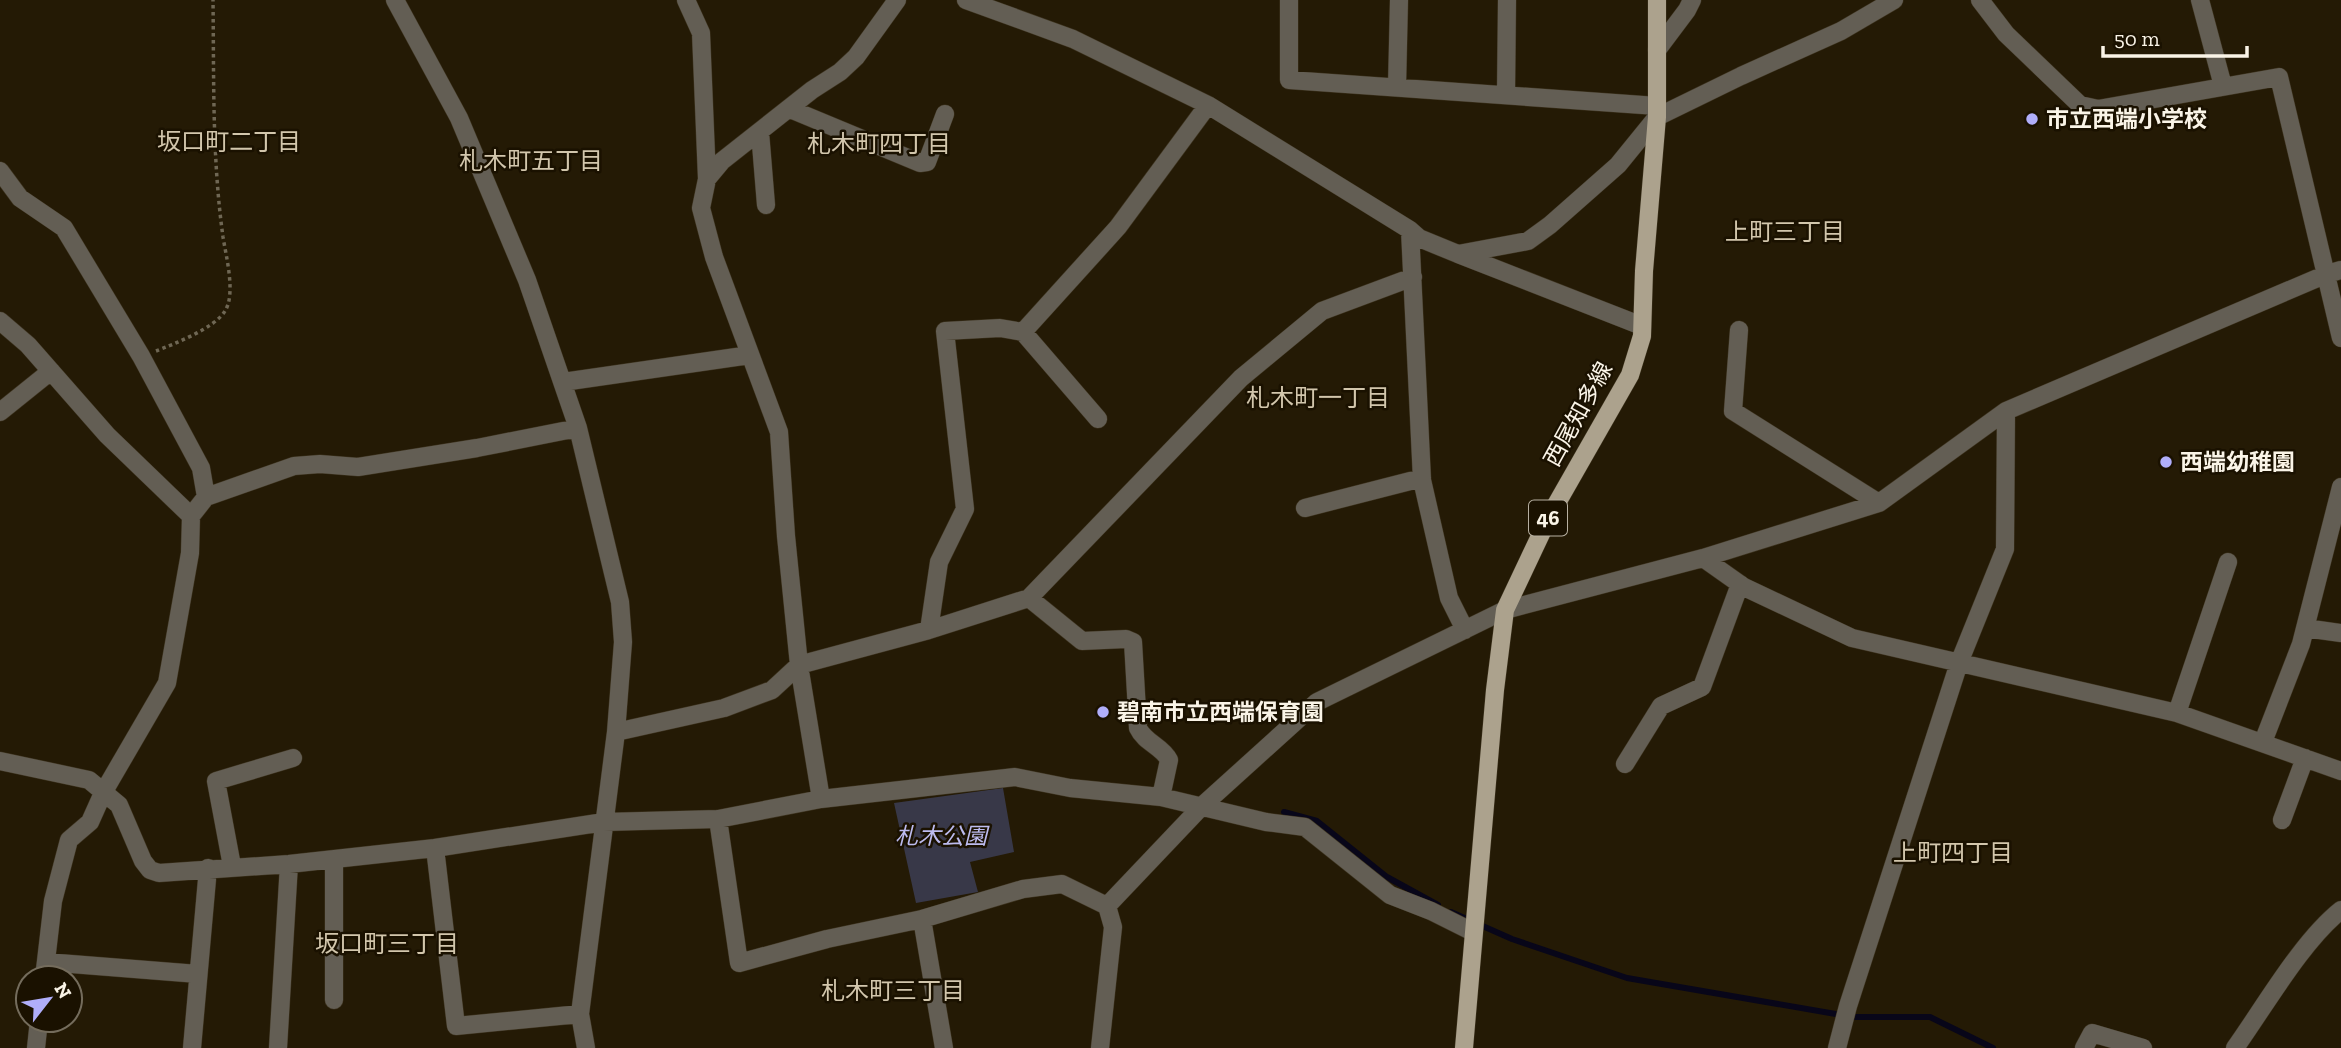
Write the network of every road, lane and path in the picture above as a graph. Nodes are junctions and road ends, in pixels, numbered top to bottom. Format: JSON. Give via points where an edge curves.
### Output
{"nodes":[{"id":1,"x":212,"y":0,"type":"edge"},
{"id":2,"x":395,"y":0,"type":"edge"},
{"id":3,"x":686,"y":0,"type":"edge"},
{"id":4,"x":897,"y":0,"type":"edge"},
{"id":5,"x":966,"y":0,"type":"edge"},
{"id":6,"x":1289,"y":0,"type":"edge"},
{"id":7,"x":1399,"y":0,"type":"edge"},
{"id":8,"x":1507,"y":0,"type":"edge"},
{"id":9,"x":1657,"y":0,"type":"edge"},
{"id":10,"x":1692,"y":0,"type":"edge"},
{"id":11,"x":1894,"y":0,"type":"edge"},
{"id":12,"x":1980,"y":0,"type":"edge"},
{"id":13,"x":2200,"y":0,"type":"edge"},
{"id":14,"x":1657,"y":50,"type":"junction"},
{"id":15,"x":2223,"y":86,"type":"junction"},
{"id":16,"x":1397,"y":87,"type":"junction"},
{"id":17,"x":1506,"y":95,"type":"junction"},
{"id":18,"x":1208,"y":105,"type":"junction"},
{"id":19,"x":790,"y":108,"type":"junction"},
{"id":20,"x":1657,"y":112,"type":"junction"},
{"id":21,"x":945,"y":114,"type":"dead end"},
{"id":22,"x":760,"y":132,"type":"junction"},
{"id":23,"x":0,"y":171,"type":"edge"},
{"id":24,"x":707,"y":179,"type":"junction"},
{"id":25,"x":766,"y":205,"type":"dead end"},
{"id":26,"x":1410,"y":230,"type":"junction"},
{"id":27,"x":1458,"y":254,"type":"junction"},
{"id":28,"x":2334,"y":272,"type":"edge"},
{"id":29,"x":1413,"y":277,"type":"junction"},
{"id":30,"x":0,"y":321,"type":"edge"},
{"id":31,"x":1642,"y":326,"type":"junction"},
{"id":32,"x":1739,"y":330,"type":"dead end"},
{"id":33,"x":1023,"y":332,"type":"junction"},
{"id":34,"x":2341,"y":338,"type":"edge"},
{"id":35,"x":750,"y":355,"type":"junction"},
{"id":36,"x":141,"y":356,"type":"junction"},
{"id":37,"x":51,"y":372,"type":"junction"},
{"id":38,"x":563,"y":382,"type":"junction"},
{"id":39,"x":2006,"y":411,"type":"junction"},
{"id":40,"x":0,"y":412,"type":"edge"},
{"id":41,"x":1098,"y":419,"type":"dead end"},
{"id":42,"x":578,"y":428,"type":"junction"},
{"id":43,"x":1422,"y":478,"type":"junction"},
{"id":44,"x":2341,"y":487,"type":"edge"},
{"id":45,"x":206,"y":497,"type":"junction"},
{"id":46,"x":1879,"y":503,"type":"junction"},
{"id":47,"x":1305,"y":508,"type":"dead end"},
{"id":48,"x":191,"y":516,"type":"junction"},
{"id":49,"x":1703,"y":558,"type":"junction"},
{"id":50,"x":2228,"y":562,"type":"dead end"},
{"id":51,"x":1740,"y":584,"type":"junction"},
{"id":52,"x":1029,"y":598,"type":"junction"},
{"id":53,"x":1505,"y":610,"type":"junction"},
{"id":54,"x":2305,"y":628,"type":"junction"},
{"id":55,"x":929,"y":629,"type":"junction"},
{"id":56,"x":1465,"y":630,"type":"junction"},
{"id":57,"x":2341,"y":633,"type":"edge"},
{"id":58,"x":1959,"y":663,"type":"junction"},
{"id":59,"x":799,"y":665,"type":"junction"},
{"id":60,"x":2177,"y":713,"type":"junction"},
{"id":61,"x":616,"y":732,"type":"junction"},
{"id":62,"x":2263,"y":742,"type":"junction"},
{"id":63,"x":293,"y":758,"type":"dead end"},
{"id":64,"x":2305,"y":758,"type":"junction"},
{"id":65,"x":0,"y":761,"type":"edge"},
{"id":66,"x":1625,"y":764,"type":"dead end"},
{"id":67,"x":2341,"y":771,"type":"edge"},
{"id":68,"x":103,"y":793,"type":"junction"},
{"id":69,"x":1161,"y":797,"type":"junction"},
{"id":70,"x":821,"y":799,"type":"junction"},
{"id":71,"x":1202,"y":806,"type":"junction"},
{"id":72,"x":718,"y":819,"type":"junction"},
{"id":73,"x":2282,"y":820,"type":"dead end"},
{"id":74,"x":604,"y":822,"type":"junction"},
{"id":75,"x":435,"y":848,"type":"junction"},
{"id":76,"x":334,"y":859,"type":"junction"},
{"id":77,"x":289,"y":864,"type":"junction"},
{"id":78,"x":232,"y":866,"type":"junction"},
{"id":79,"x":208,"y":868,"type":"junction"},
{"id":80,"x":1107,"y":906,"type":"junction"},
{"id":81,"x":2341,"y":909,"type":"edge"},
{"id":82,"x":922,"y":919,"type":"junction"},
{"id":83,"x":1473,"y":932,"type":"junction"},
{"id":84,"x":47,"y":964,"type":"edge"},
{"id":85,"x":84,"y":971,"type":"edge"},
{"id":86,"x":198,"y":974,"type":"junction"},
{"id":87,"x":334,"y":1000,"type":"dead end"},
{"id":88,"x":580,"y":1014,"type":"junction"},
{"id":89,"x":192,"y":1048,"type":"edge"},
{"id":90,"x":278,"y":1048,"type":"edge"},
{"id":91,"x":586,"y":1048,"type":"edge"},
{"id":92,"x":944,"y":1048,"type":"edge"},
{"id":93,"x":1100,"y":1048,"type":"edge"},
{"id":94,"x":1464,"y":1048,"type":"edge"},
{"id":95,"x":1837,"y":1048,"type":"edge"},
{"id":96,"x":2084,"y":1048,"type":"edge"},
{"id":97,"x":2143,"y":1048,"type":"edge"},
{"id":98,"x":2235,"y":1048,"type":"edge"}],
"edges":[{"from":1,"to":36,"type":"path","via":[[216,190],[230,286],[226,310],[175,344]]},
{"from":2,"to":38,"type":"street","via":[[464,130],[527,280]]},
{"from":3,"to":24,"type":"street","via":[[701,33]]},
{"from":4,"to":19,"type":"street","via":[[856,57]]},
{"from":5,"to":18,"type":"street","via":[[1073,39]]},
{"from":6,"to":16,"type":"street","via":[[1289,80]]},
{"from":7,"to":16,"type":"street"},
{"from":8,"to":17,"type":"street"},
{"from":9,"to":14,"type":"main road","name":"西尾知多線","number":"46"},
{"from":10,"to":14,"type":"street"},
{"from":11,"to":20,"type":"street","via":[[1841,31]]},
{"from":12,"to":15,"type":"street","via":[[2006,34],[2080,105],[2098,109]]},
{"from":13,"to":15,"type":"street"},
{"from":14,"to":20,"type":"main road","name":"西尾知多線","number":"46"},
{"from":15,"to":28,"type":"street","via":[[2279,77]]},
{"from":16,"to":17,"type":"street"},
{"from":17,"to":20,"type":"street"},
{"from":18,"to":26,"type":"street"},
{"from":18,"to":33,"type":"street","via":[[1118,227]]},
{"from":19,"to":21,"type":"street","via":[[920,163],[927,162]]},
{"from":19,"to":22,"type":"street"},
{"from":20,"to":27,"type":"street","via":[[1618,166],[1528,241]]},
{"from":20,"to":31,"type":"main road","name":"西尾知多線","number":"46"},
{"from":22,"to":24,"type":"street"},
{"from":22,"to":25,"type":"street"},
{"from":23,"to":36,"type":"street","via":[[20,198],[64,228]]},
{"from":24,"to":35,"type":"street","via":[[701,208]]},
{"from":26,"to":27,"type":"street"},
{"from":26,"to":29,"type":"street"},
{"from":27,"to":31,"type":"street"},
{"from":28,"to":34,"type":"street"},
{"from":28,"to":39,"type":"street"},
{"from":29,"to":43,"type":"street"},
{"from":29,"to":52,"type":"street","via":[[1322,311],[1241,378]]},
{"from":30,"to":37,"type":"street"},
{"from":31,"to":53,"type":"main road","name":"西尾知多線","number":"46","via":[[1630,375],[1549,517]]},
{"from":32,"to":46,"type":"street","via":[[1733,411]]},
{"from":33,"to":41,"type":"street"},
{"from":33,"to":55,"type":"street","via":[[1000,328],[945,331],[965,509],[939,562]]},
{"from":35,"to":38,"type":"street"},
{"from":35,"to":59,"type":"street","via":[[779,432]]},
{"from":36,"to":45,"type":"street","via":[[201,468]]},
{"from":37,"to":40,"type":"street"},
{"from":37,"to":48,"type":"street","via":[[107,435]]},
{"from":38,"to":42,"type":"street"},
{"from":39,"to":46,"type":"street"},
{"from":39,"to":58,"type":"street","via":[[2005,549]]},
{"from":42,"to":45,"type":"street","via":[[358,467],[294,466]]},
{"from":42,"to":61,"type":"street","via":[[620,602],[623,642]]},
{"from":43,"to":47,"type":"street"},
{"from":43,"to":56,"type":"street","via":[[1449,598]]},
{"from":44,"to":54,"type":"street"},
{"from":45,"to":48,"type":"street"},
{"from":46,"to":49,"type":"street"},
{"from":48,"to":68,"type":"street","via":[[190,553],[167,683]]},
{"from":49,"to":51,"type":"street"},
{"from":49,"to":53,"type":"street"},
{"from":50,"to":60,"type":"street"},
{"from":51,"to":58,"type":"street","via":[[1852,638]]},
{"from":51,"to":66,"type":"street","via":[[1702,687],[1661,706]]},
{"from":52,"to":55,"type":"street"},
{"from":52,"to":69,"type":"street","via":[[1082,640],[1133,642],[1138,728],[1169,760]]},
{"from":53,"to":56,"type":"street"},
{"from":53,"to":83,"type":"main road","name":"西尾知多線","number":"46"},
{"from":54,"to":57,"type":"street"},
{"from":54,"to":62,"type":"street"},
{"from":55,"to":59,"type":"street"},
{"from":56,"to":71,"type":"street","via":[[1317,702]]},
{"from":58,"to":60,"type":"street"},
{"from":58,"to":95,"type":"street"},
{"from":59,"to":61,"type":"street","via":[[772,690],[724,708]]},
{"from":59,"to":70,"type":"street"},
{"from":60,"to":62,"type":"street"},
{"from":61,"to":74,"type":"street"},
{"from":62,"to":64,"type":"street"},
{"from":63,"to":78,"type":"street","via":[[216,781]]},
{"from":64,"to":67,"type":"street"},
{"from":64,"to":73,"type":"street"},
{"from":65,"to":68,"type":"street","via":[[89,780]]},
{"from":68,"to":79,"type":"street","via":[[119,805],[150,870]]},
{"from":68,"to":84,"type":"street","via":[[90,822],[69,840],[53,901]]},
{"from":69,"to":70,"type":"street","via":[[1015,777]]},
{"from":69,"to":71,"type":"street"},
{"from":70,"to":72,"type":"street"},
{"from":71,"to":80,"type":"street"},
{"from":71,"to":83,"type":"street","via":[[1305,827],[1390,895]]},
{"from":72,"to":74,"type":"street"},
{"from":72,"to":82,"type":"street","via":[[738,963]]},
{"from":74,"to":75,"type":"street"},
{"from":74,"to":88,"type":"street"},
{"from":75,"to":76,"type":"street"},
{"from":75,"to":88,"type":"street","via":[[456,1026]]},
{"from":76,"to":77,"type":"street"},
{"from":76,"to":87,"type":"street"},
{"from":77,"to":78,"type":"street"},
{"from":77,"to":90,"type":"street"},
{"from":78,"to":79,"type":"street"},
{"from":79,"to":86,"type":"street"},
{"from":80,"to":82,"type":"street","via":[[1062,884],[1023,889]]},
{"from":80,"to":93,"type":"street","via":[[1113,927]]},
{"from":81,"to":98,"type":"street","via":[[2307,945]]},
{"from":82,"to":92,"type":"street"},
{"from":83,"to":94,"type":"main road","name":"西尾知多線","number":"46"},
{"from":85,"to":86,"type":"street"},
{"from":86,"to":89,"type":"street"},
{"from":88,"to":91,"type":"street"},
{"from":96,"to":97,"type":"street","via":[[2092,1032]]}]}
